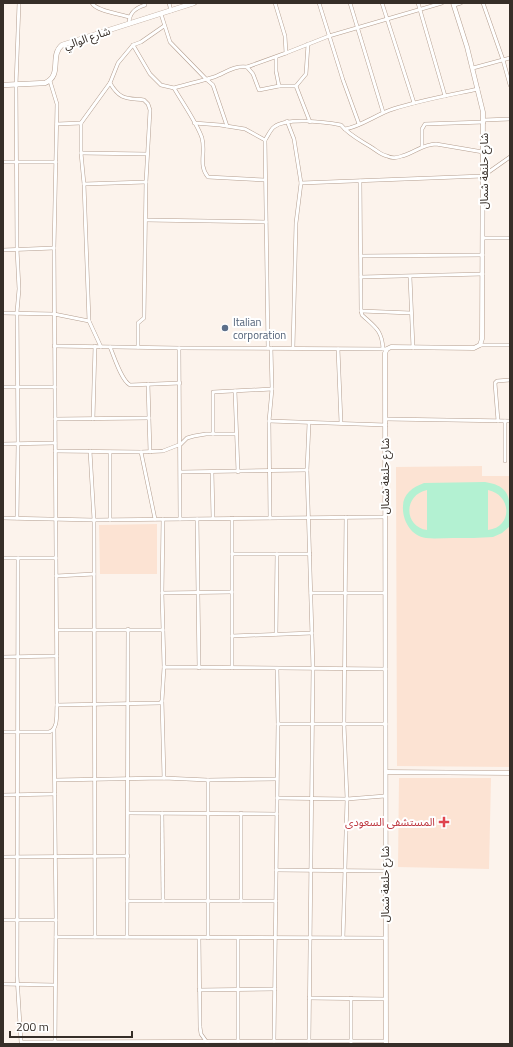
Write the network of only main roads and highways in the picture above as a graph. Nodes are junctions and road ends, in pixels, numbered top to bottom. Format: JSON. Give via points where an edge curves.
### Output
{"nodes":[{"id":1,"x":194,"y":3,"type":"edge"},
{"id":2,"x":3,"y":85,"type":"edge"}],
"edges":[{"from":1,"to":2,"type":"main road","name":"شارع الوالي","via":[[62,45],[57,52],[55,72],[50,81],[42,84]]}]}
